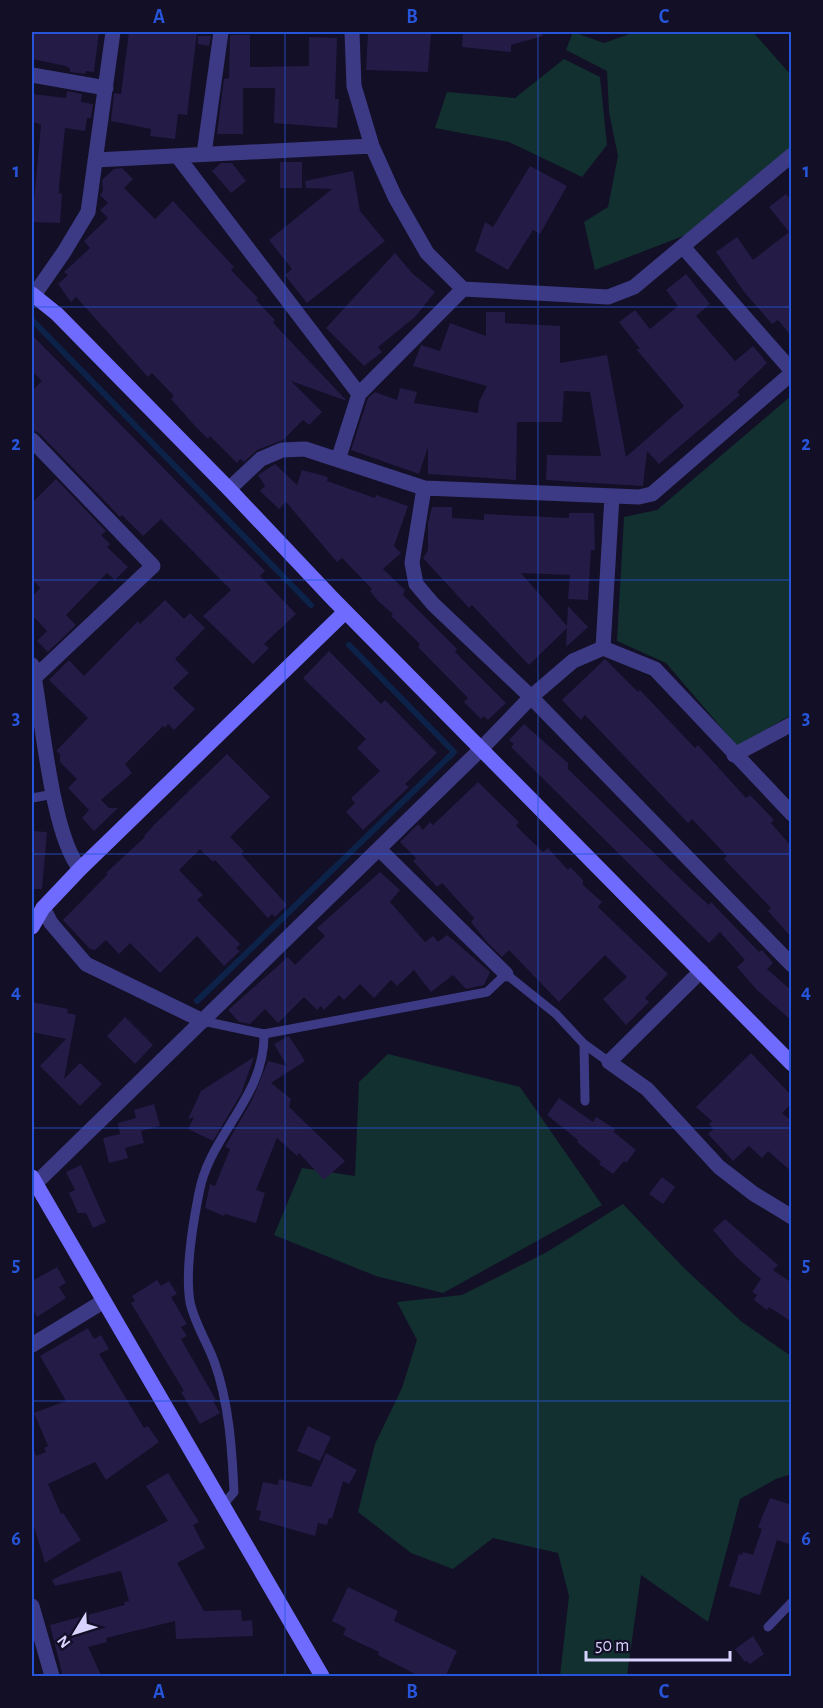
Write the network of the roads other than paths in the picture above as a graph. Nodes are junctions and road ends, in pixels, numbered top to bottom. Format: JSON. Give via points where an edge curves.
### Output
{"nodes":[{"id":1,"x":113,"y":32,"type":"edge"},
{"id":2,"x":221,"y":32,"type":"edge"},
{"id":3,"x":352,"y":32,"type":"edge"},
{"id":4,"x":32,"y":75,"type":"edge"},
{"id":5,"x":106,"y":88,"type":"junction"},
{"id":6,"x":372,"y":146,"type":"junction"},
{"id":7,"x":204,"y":154,"type":"junction"},
{"id":8,"x":792,"y":155,"type":"edge"},
{"id":9,"x":178,"y":157,"type":"junction"},
{"id":10,"x":95,"y":160,"type":"junction"},
{"id":11,"x":684,"y":248,"type":"junction"},
{"id":12,"x":463,"y":289,"type":"junction"},
{"id":13,"x":32,"y":296,"type":"edge"},
{"id":14,"x":792,"y":372,"type":"edge"},
{"id":15,"x":359,"y":394,"type":"junction"},
{"id":16,"x":32,"y":440,"type":"edge"},
{"id":17,"x":338,"y":460,"type":"junction"},
{"id":18,"x":424,"y":488,"type":"junction"},
{"id":19,"x":229,"y":489,"type":"junction"},
{"id":20,"x":612,"y":496,"type":"junction"},
{"id":21,"x":345,"y":612,"type":"junction"},
{"id":22,"x":603,"y":648,"type":"junction"},
{"id":23,"x":33,"y":671,"type":"edge"},
{"id":24,"x":531,"y":697,"type":"junction"},
{"id":25,"x":792,"y":724,"type":"edge"},
{"id":26,"x":482,"y":749,"type":"junction"},
{"id":27,"x":734,"y":755,"type":"junction"},
{"id":28,"x":54,"y":794,"type":"junction"},
{"id":29,"x":32,"y":798,"type":"edge"},
{"id":30,"x":792,"y":814,"type":"edge"},
{"id":31,"x":379,"y":849,"type":"junction"},
{"id":32,"x":80,"y":869,"type":"junction"},
{"id":33,"x":43,"y":908,"type":"junction"},
{"id":34,"x":32,"y":927,"type":"edge"},
{"id":35,"x":790,"y":959,"type":"edge"},
{"id":36,"x":701,"y":971,"type":"junction"},
{"id":37,"x":506,"y":974,"type":"junction"},
{"id":38,"x":203,"y":1021,"type":"junction"},
{"id":39,"x":264,"y":1034,"type":"junction"},
{"id":40,"x":584,"y":1044,"type":"junction"},
{"id":41,"x":609,"y":1062,"type":"junction"},
{"id":42,"x":792,"y":1064,"type":"edge"},
{"id":43,"x":585,"y":1101,"type":"dead end"},
{"id":44,"x":33,"y":1183,"type":"edge"},
{"id":45,"x":792,"y":1217,"type":"edge"},
{"id":46,"x":104,"y":1301,"type":"junction"},
{"id":47,"x":32,"y":1346,"type":"edge"},
{"id":48,"x":223,"y":1505,"type":"junction"},
{"id":49,"x":792,"y":1602,"type":"edge"},
{"id":50,"x":32,"y":1606,"type":"edge"},
{"id":51,"x":768,"y":1627,"type":"dead end"},
{"id":52,"x":52,"y":1677,"type":"edge"},
{"id":53,"x":322,"y":1677,"type":"edge"}],
"edges":[{"from":1,"to":5,"type":"street"},
{"from":2,"to":7,"type":"street"},
{"from":3,"to":6,"type":"street","via":[[354,86]]},
{"from":4,"to":5,"type":"street"},
{"from":5,"to":10,"type":"street"},
{"from":6,"to":7,"type":"street"},
{"from":6,"to":12,"type":"street","via":[[427,253]]},
{"from":7,"to":9,"type":"street"},
{"from":8,"to":11,"type":"street"},
{"from":9,"to":10,"type":"street"},
{"from":9,"to":15,"type":"street"},
{"from":10,"to":13,"type":"street","via":[[88,212]]},
{"from":11,"to":12,"type":"street","via":[[634,287],[608,297]]},
{"from":11,"to":14,"type":"street"},
{"from":12,"to":15,"type":"street"},
{"from":13,"to":19,"type":"street","via":[[57,314]]},
{"from":14,"to":20,"type":"street","via":[[652,494]]},
{"from":15,"to":17,"type":"street"},
{"from":16,"to":23,"type":"street","via":[[153,566]]},
{"from":17,"to":18,"type":"street"},
{"from":17,"to":19,"type":"street","via":[[305,449],[282,450],[261,459]]},
{"from":18,"to":20,"type":"street"},
{"from":18,"to":24,"type":"street","via":[[412,563],[416,584]]},
{"from":19,"to":21,"type":"street"},
{"from":20,"to":22,"type":"street"},
{"from":21,"to":26,"type":"street"},
{"from":21,"to":32,"type":"street"},
{"from":22,"to":24,"type":"street","via":[[573,661]]},
{"from":22,"to":27,"type":"street","via":[[655,669]]},
{"from":23,"to":28,"type":"street"},
{"from":24,"to":26,"type":"street"},
{"from":24,"to":35,"type":"street"},
{"from":25,"to":27,"type":"street"},
{"from":26,"to":31,"type":"street"},
{"from":26,"to":36,"type":"street"},
{"from":27,"to":30,"type":"street"},
{"from":28,"to":29,"type":"lane"},
{"from":28,"to":32,"type":"street","via":[[70,857]]},
{"from":31,"to":37,"type":"street"},
{"from":31,"to":38,"type":"street"},
{"from":32,"to":33,"type":"street"},
{"from":33,"to":34,"type":"street"},
{"from":33,"to":38,"type":"street","via":[[86,964]]},
{"from":36,"to":41,"type":"street"},
{"from":36,"to":42,"type":"street"},
{"from":37,"to":39,"type":"lane","via":[[487,992]]},
{"from":37,"to":40,"type":"lane","via":[[556,1014]]},
{"from":38,"to":39,"type":"lane"},
{"from":38,"to":44,"type":"street"},
{"from":39,"to":48,"type":"lane","via":[[264,1055],[254,1084],[199,1190],[190,1266],[190,1301],[214,1363],[232,1447],[234,1492]]},
{"from":40,"to":41,"type":"lane"},
{"from":40,"to":43,"type":"lane"},
{"from":41,"to":45,"type":"street","via":[[647,1089],[719,1167]]},
{"from":44,"to":46,"type":"street"},
{"from":46,"to":47,"type":"street"},
{"from":46,"to":48,"type":"street"},
{"from":48,"to":53,"type":"street"},
{"from":49,"to":51,"type":"lane"},
{"from":50,"to":52,"type":"street"}]}
